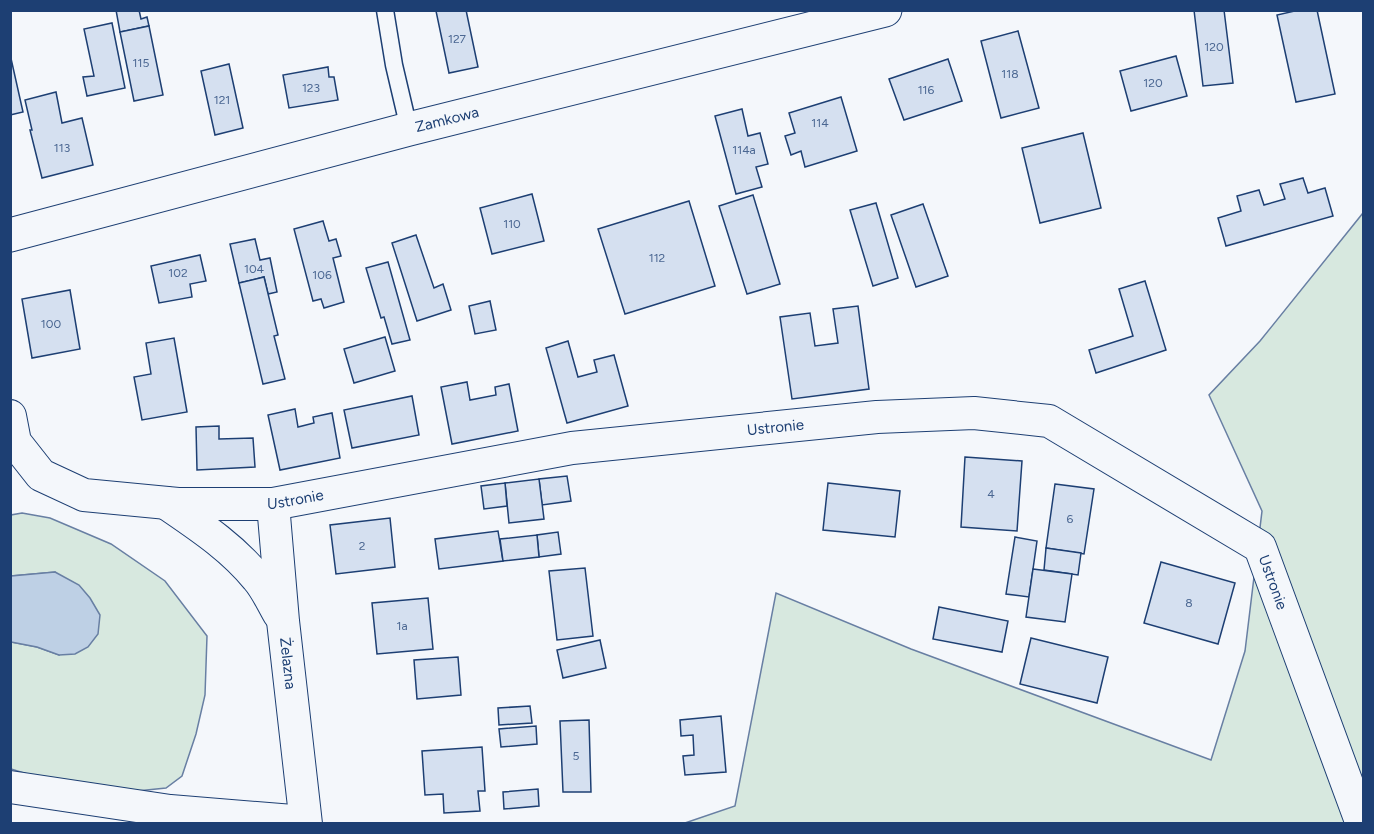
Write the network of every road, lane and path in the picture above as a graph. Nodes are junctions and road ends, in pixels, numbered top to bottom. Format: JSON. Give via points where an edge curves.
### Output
{"nodes":[{"id":1,"x":385,"y":10,"type":"edge"},
{"id":2,"x":885,"y":10,"type":"edge"},
{"id":3,"x":409,"y":129,"type":"junction"},
{"id":4,"x":10,"y":235,"type":"edge"},
{"id":5,"x":10,"y":416,"type":"edge"},
{"id":6,"x":166,"y":503,"type":"junction"},
{"id":7,"x":273,"y":504,"type":"junction"},
{"id":8,"x":283,"y":621,"type":"junction"},
{"id":9,"x":10,"y":788,"type":"edge"},
{"id":10,"x":305,"y":823,"type":"edge"},
{"id":11,"x":1362,"y":824,"type":"edge"}],
"edges":[{"from":1,"to":3,"type":"lane"},
{"from":2,"to":3,"type":"street","name":"Zamkowa"},
{"from":3,"to":4,"type":"street","name":"Zamkowa"},
{"from":5,"to":6,"type":"street","name":"Ustronie","via":[[15,442],[42,475],[84,495]]},
{"from":6,"to":7,"type":"street","name":"Ustronie"},
{"from":6,"to":8,"type":"street","via":[[210,533],[258,579]]},
{"from":7,"to":8,"type":"street","name":"Żelazna"},
{"from":7,"to":11,"type":"street","name":"Ustronie","via":[[572,448],[877,417],[974,412],[1049,421],[1260,547]]},
{"from":8,"to":10,"type":"street","name":"Żelazna"},
{"from":9,"to":10,"type":"street","name":"Żelazna","via":[[170,811]]}]}
